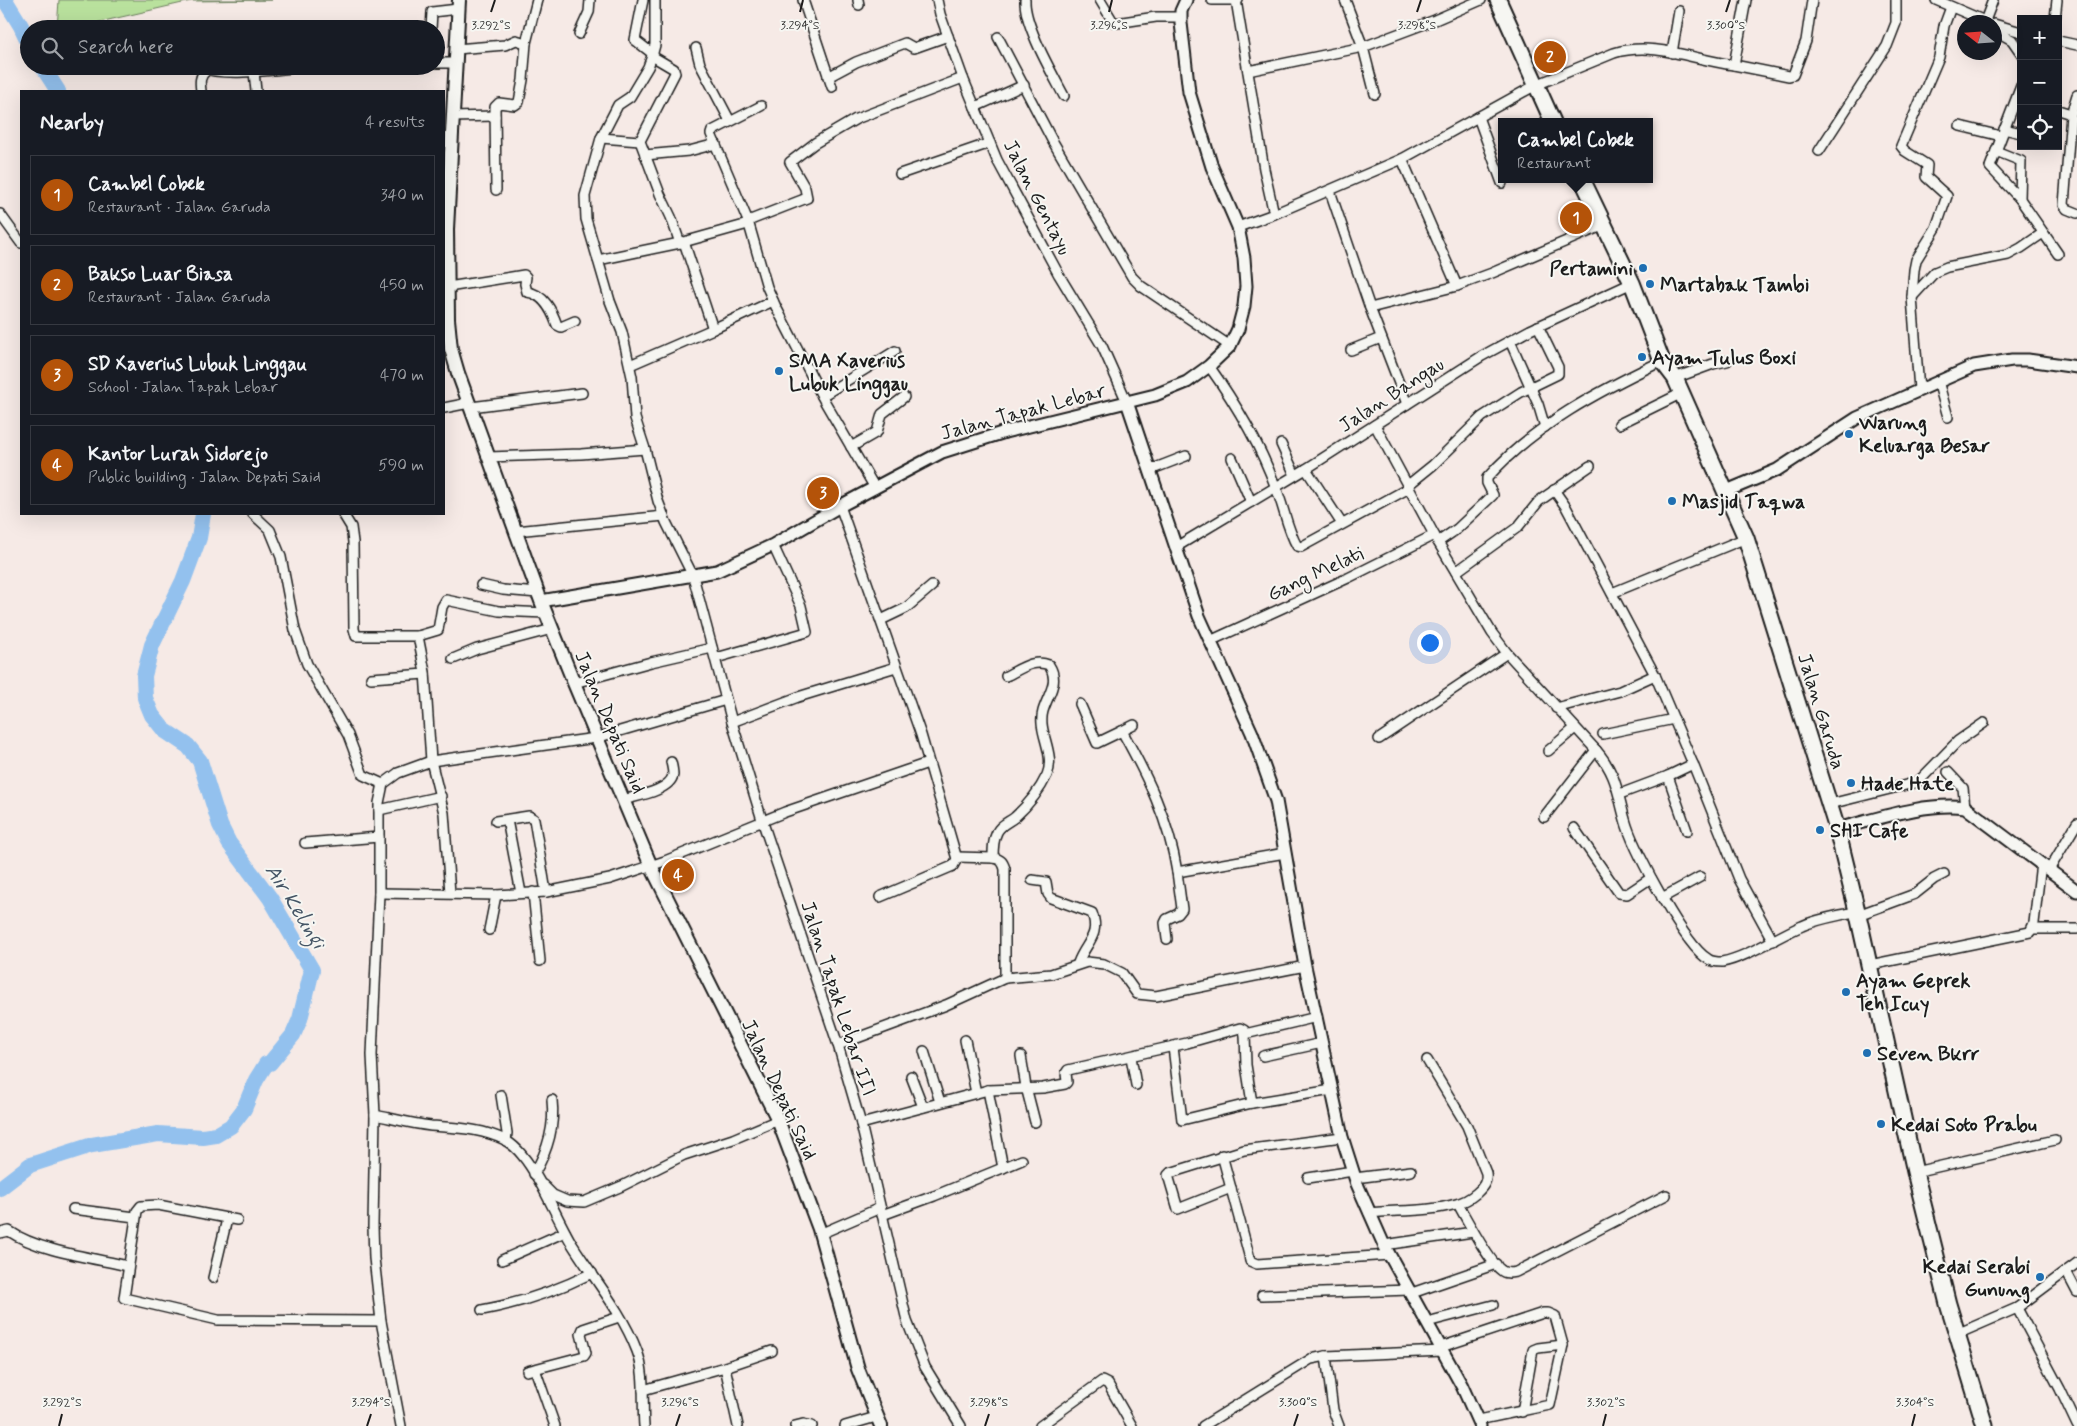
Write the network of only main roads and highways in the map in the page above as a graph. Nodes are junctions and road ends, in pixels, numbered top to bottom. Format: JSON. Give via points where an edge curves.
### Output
{"nodes":[{"id":1,"x":1498,"y":0,"type":"edge"},
{"id":2,"x":458,"y":5,"type":"edge"},
{"id":3,"x":1551,"y":118,"type":"edge"},
{"id":4,"x":449,"y":122,"type":"edge"},
{"id":5,"x":1584,"y":183,"type":"edge"},
{"id":6,"x":446,"y":202,"type":"edge"},
{"id":7,"x":445,"y":229,"type":"edge"},
{"id":8,"x":879,"y":1421,"type":"edge"},
{"id":9,"x":1982,"y":1425,"type":"edge"}],
"edges":[{"from":1,"to":3,"type":"highway"},
{"from":2,"to":4,"type":"main road","name":"Jalan Depati Said"},
{"from":4,"to":6,"type":"main road","name":"Jalan Depati Said"},
{"from":5,"to":9,"type":"highway","name":"Jalan Garuda","via":[[1632,283],[1662,361],[1675,378],[1746,538],[1837,828],[1915,1172]]},
{"from":6,"to":7,"type":"main road","name":"Jalan Depati Said"},
{"from":7,"to":8,"type":"main road","name":"Jalan Depati Said","via":[[452,349],[470,405],[552,629],[651,866],[778,1120],[820,1234],[858,1369]]}]}
